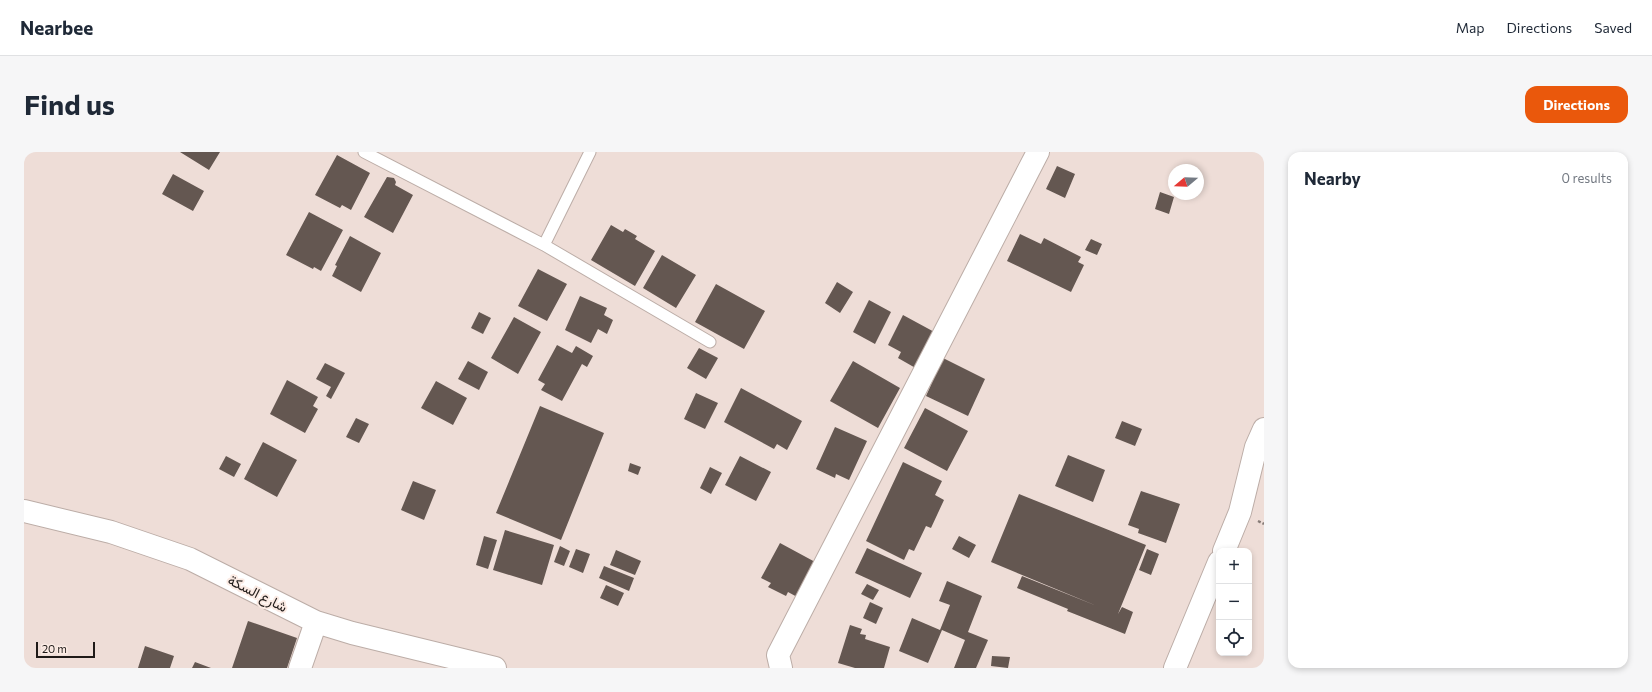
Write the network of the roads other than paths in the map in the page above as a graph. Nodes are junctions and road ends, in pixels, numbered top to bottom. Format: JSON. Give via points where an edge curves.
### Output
{"nodes":[{"id":1,"x":364,"y":152,"type":"edge"},
{"id":2,"x":590,"y":152,"type":"edge"},
{"id":3,"x":1038,"y":152,"type":"edge"},
{"id":4,"x":544,"y":244,"type":"junction"},
{"id":5,"x":710,"y":342,"type":"dead end"},
{"id":6,"x":1264,"y":429,"type":"edge"},
{"id":7,"x":24,"y":512,"type":"edge"},
{"id":8,"x":1225,"y":548,"type":"edge"},
{"id":9,"x":1216,"y":569,"type":"edge"},
{"id":10,"x":316,"y":622,"type":"junction"},
{"id":11,"x":300,"y":668,"type":"edge"},
{"id":12,"x":495,"y":668,"type":"edge"},
{"id":13,"x":781,"y":668,"type":"edge"},
{"id":14,"x":1175,"y":668,"type":"edge"}],
"edges":[{"from":1,"to":4,"type":"lane"},
{"from":2,"to":4,"type":"lane"},
{"from":3,"to":13,"type":"street","via":[[778,655]]},
{"from":4,"to":5,"type":"lane"},
{"from":6,"to":8,"type":"street","via":[[1256,447],[1240,512]]},
{"from":7,"to":10,"type":"street","name":"شارع السكة","via":[[111,532],[190,559]]},
{"from":9,"to":14,"type":"street"},
{"from":10,"to":11,"type":"street"},
{"from":10,"to":12,"type":"street","name":"شارع السكة"}]}
